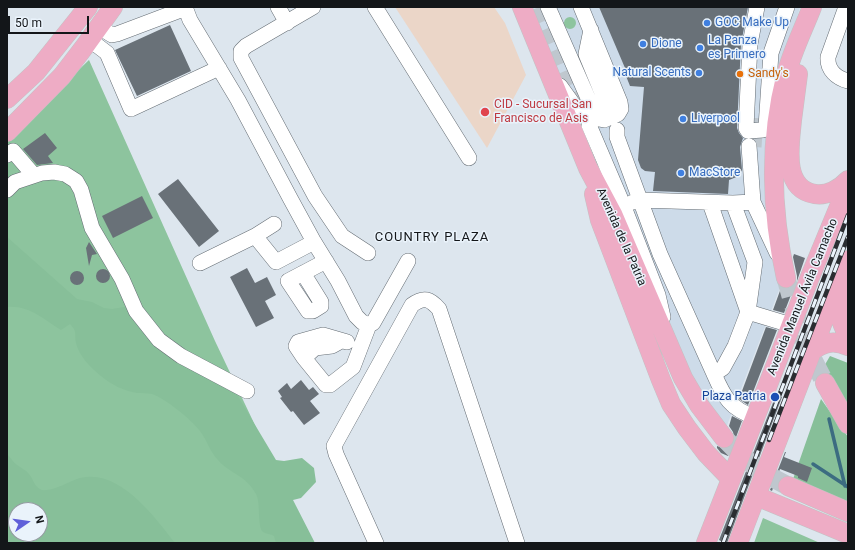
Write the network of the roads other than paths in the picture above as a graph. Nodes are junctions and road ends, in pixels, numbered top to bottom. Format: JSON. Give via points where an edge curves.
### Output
{"nodes":[{"id":1,"x":88,"y":7,"type":"edge"},
{"id":2,"x":114,"y":7,"type":"edge"},
{"id":3,"x":278,"y":7,"type":"edge"},
{"id":4,"x":375,"y":7,"type":"edge"},
{"id":5,"x":522,"y":7,"type":"edge"},
{"id":6,"x":548,"y":7,"type":"edge"},
{"id":7,"x":581,"y":7,"type":"edge"},
{"id":8,"x":757,"y":7,"type":"edge"},
{"id":9,"x":787,"y":7,"type":"edge"},
{"id":10,"x":846,"y":7,"type":"edge"},
{"id":11,"x":184,"y":11,"type":"edge"},
{"id":12,"x":299,"y":13,"type":"edge"},
{"id":13,"x":809,"y":15,"type":"edge"},
{"id":14,"x":100,"y":38,"type":"junction"},
{"id":15,"x":750,"y":44,"type":"junction"},
{"id":16,"x":774,"y":45,"type":"junction"},
{"id":17,"x":547,"y":67,"type":"junction"},
{"id":18,"x":219,"y":68,"type":"junction"},
{"id":19,"x":848,"y":81,"type":"edge"},
{"id":20,"x":7,"y":99,"type":"edge"},
{"id":21,"x":598,"y":114,"type":"junction"},
{"id":22,"x":7,"y":132,"type":"edge"},
{"id":23,"x":615,"y":133,"type":"dead end"},
{"id":24,"x":751,"y":150,"type":"tunnel mouth"},
{"id":25,"x":7,"y":155,"type":"edge"},
{"id":26,"x":469,"y":158,"type":"dead end"},
{"id":27,"x":588,"y":168,"type":"junction"},
{"id":28,"x":31,"y":172,"type":"dead end"},
{"id":29,"x":848,"y":180,"type":"edge"},
{"id":30,"x":848,"y":185,"type":"edge"},
{"id":31,"x":7,"y":190,"type":"edge"},
{"id":32,"x":640,"y":200,"type":"junction"},
{"id":33,"x":710,"y":202,"type":"junction"},
{"id":34,"x":753,"y":202,"type":"junction"},
{"id":35,"x":733,"y":203,"type":"junction"},
{"id":36,"x":624,"y":207,"type":"junction"},
{"id":37,"x":274,"y":224,"type":"dead end"},
{"id":38,"x":255,"y":236,"type":"junction"},
{"id":39,"x":314,"y":242,"type":"junction"},
{"id":40,"x":368,"y":253,"type":"dead end"},
{"id":41,"x":326,"y":261,"type":"junction"},
{"id":42,"x":408,"y":261,"type":"dead end"},
{"id":43,"x":276,"y":262,"type":"junction"},
{"id":44,"x":200,"y":263,"type":"dead end"},
{"id":45,"x":784,"y":270,"type":"joint"},
{"id":46,"x":845,"y":271,"type":"edge"},
{"id":47,"x":303,"y":273,"type":"junction"},
{"id":48,"x":288,"y":281,"type":"junction"},
{"id":49,"x":748,"y":312,"type":"junction"},
{"id":50,"x":369,"y":325,"type":"junction"},
{"id":51,"x":791,"y":325,"type":"junction"},
{"id":52,"x":848,"y":335,"type":"edge"},
{"id":53,"x":848,"y":346,"type":"edge"},
{"id":54,"x":361,"y":347,"type":"junction"},
{"id":55,"x":669,"y":348,"type":"junction"},
{"id":56,"x":812,"y":351,"type":"junction"},
{"id":57,"x":714,"y":374,"type":"junction"},
{"id":58,"x":825,"y":383,"type":"tunnel mouth"},
{"id":59,"x":247,"y":391,"type":"dead end"},
{"id":60,"x":755,"y":417,"type":"junction"},
{"id":61,"x":848,"y":424,"type":"edge"},
{"id":62,"x":724,"y":438,"type":"tunnel mouth"},
{"id":63,"x":730,"y":478,"type":"junction"},
{"id":64,"x":788,"y":486,"type":"tunnel mouth"},
{"id":65,"x":756,"y":496,"type":"junction"},
{"id":66,"x":848,"y":512,"type":"edge"},
{"id":67,"x":848,"y":534,"type":"edge"},
{"id":68,"x":376,"y":543,"type":"edge"},
{"id":69,"x":517,"y":543,"type":"edge"},
{"id":70,"x":706,"y":543,"type":"edge"},
{"id":71,"x":738,"y":543,"type":"edge"}],
"edges":[{"from":1,"to":20,"type":"main road","via":[[36,72]]},
{"from":2,"to":14,"type":"main road"},
{"from":3,"to":12,"type":"street"},
{"from":4,"to":26,"type":"street"},
{"from":5,"to":17,"type":"main road","name":"Avenida de la Patria"},
{"from":6,"to":21,"type":"street","via":[[564,46]]},
{"from":7,"to":21,"type":"street","via":[[620,102],[621,109],[618,114],[604,120],[599,119]]},
{"from":8,"to":15,"type":"street"},
{"from":9,"to":16,"type":"street"},
{"from":10,"to":19,"type":"street","via":[[827,63],[840,79]]},
{"from":11,"to":14,"type":"street","via":[[123,33]]},
{"from":11,"to":18,"type":"street"},
{"from":12,"to":40,"type":"street","via":[[246,46],[241,51],[241,58],[315,196],[342,236]]},
{"from":13,"to":29,"type":"main road","via":[[796,90],[789,148],[790,170],[799,186],[812,194],[820,195],[834,191]]},
{"from":13,"to":45,"type":"main road","via":[[786,76],[775,140],[774,196]]},
{"from":14,"to":18,"type":"street","via":[[131,109]]},
{"from":14,"to":22,"type":"main road"},
{"from":15,"to":16,"type":"street","via":[[755,56],[753,118],[761,55]]},
{"from":15,"to":16,"type":"street","via":[[746,128],[748,131],[763,130],[766,127],[771,53]]},
{"from":17,"to":21,"type":"street","via":[[578,112]]},
{"from":17,"to":27,"type":"main road","name":"Avenida de la Patria"},
{"from":18,"to":39,"type":"street"},
{"from":21,"to":36,"type":"street"},
{"from":23,"to":32,"type":"street"},
{"from":24,"to":34,"type":"street"},
{"from":25,"to":28,"type":"street","via":[[12,151]]},
{"from":27,"to":55,"type":"main road","name":"Avenida de la Patria","via":[[613,215]]},
{"from":27,"to":63,"type":"main road","via":[[600,220],[671,404],[706,453]]},
{"from":30,"to":51,"type":"main road","name":"Avenida Manuel Ávila Camacho"},
{"from":31,"to":59,"type":"street","via":[[15,182],[42,173],[65,174],[76,181],[92,228],[122,279],[136,311],[159,340],[181,356]]},
{"from":32,"to":33,"type":"street"},
{"from":32,"to":36,"type":"street"},
{"from":32,"to":57,"type":"street","via":[[660,254]]},
{"from":33,"to":35,"type":"street"},
{"from":33,"to":49,"type":"street"},
{"from":34,"to":35,"type":"street"},
{"from":34,"to":45,"type":"street"},
{"from":35,"to":49,"type":"street","via":[[755,262]]},
{"from":36,"to":55,"type":"street","via":[[658,295]]},
{"from":37,"to":38,"type":"street"},
{"from":38,"to":43,"type":"street"},
{"from":38,"to":44,"type":"street"},
{"from":39,"to":41,"type":"street"},
{"from":39,"to":43,"type":"street"},
{"from":41,"to":47,"type":"street"},
{"from":41,"to":50,"type":"street","via":[[356,316]]},
{"from":42,"to":50,"type":"street","via":[[374,323]]},
{"from":43,"to":48,"type":"street"},
{"from":46,"to":52,"type":"main road","via":[[838,302],[840,318]]},
{"from":46,"to":56,"type":"main road"},
{"from":47,"to":48,"type":"street"},
{"from":47,"to":48,"type":"street","via":[[320,302],[321,306],[313,311],[308,311]]},
{"from":49,"to":51,"type":"street"},
{"from":49,"to":57,"type":"street","via":[[723,368]]},
{"from":50,"to":54,"type":"street"},
{"from":51,"to":60,"type":"main road","name":"Avenida Manuel Ávila Camacho"},
{"from":53,"to":56,"type":"main road","via":[[829,342]]},
{"from":54,"to":54,"type":"street","via":[[323,335],[298,342],[296,346],[326,385],[330,385],[353,368]]},
{"from":55,"to":62,"type":"main road","name":"Avenida de la Patria","via":[[699,405]]},
{"from":56,"to":65,"type":"main road"},
{"from":57,"to":60,"type":"street","via":[[730,404],[740,412]]},
{"from":58,"to":61,"type":"main road"},
{"from":60,"to":63,"type":"main road","name":"Avenida Manuel Ávila Camacho"},
{"from":63,"to":70,"type":"main road","name":"Avenida Manuel Ávila Camacho"},
{"from":64,"to":66,"type":"main road"},
{"from":65,"to":67,"type":"main road"},
{"from":65,"to":71,"type":"main road"},
{"from":68,"to":69,"type":"street","via":[[334,446],[412,305],[426,299],[439,309]]}]}
